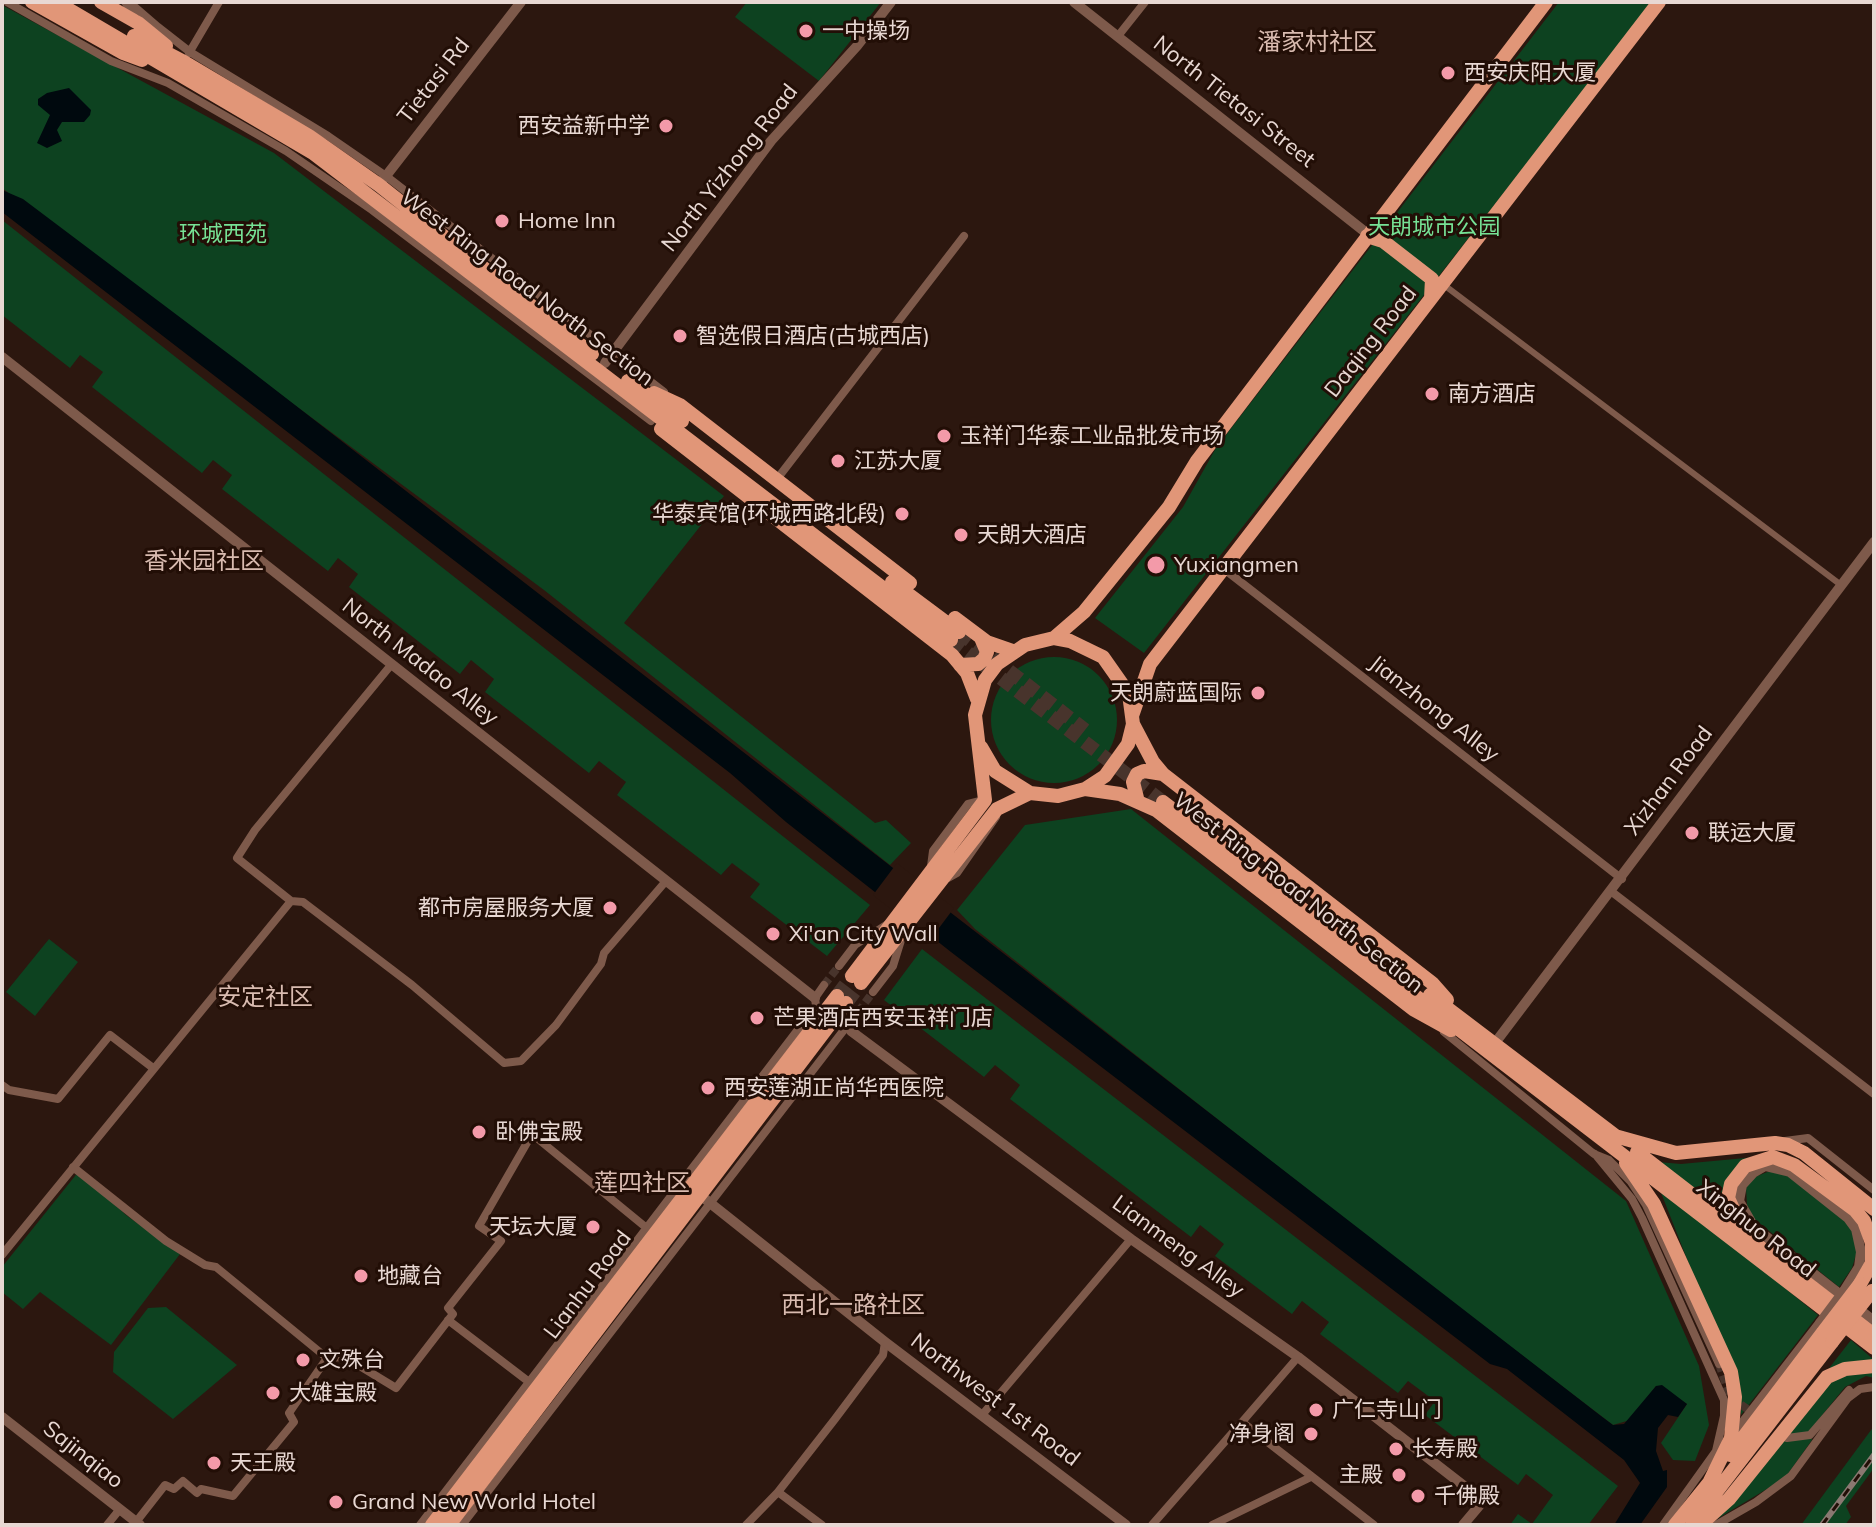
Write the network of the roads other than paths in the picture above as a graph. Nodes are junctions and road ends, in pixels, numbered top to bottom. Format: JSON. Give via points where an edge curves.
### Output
{"nodes":[{"id":1,"x":7,"y":2,"type":"edge"},
{"id":2,"x":32,"y":2,"type":"edge"},
{"id":3,"x":56,"y":2,"type":"edge"},
{"id":4,"x":74,"y":2,"type":"edge"},
{"id":5,"x":127,"y":2,"type":"edge"},
{"id":6,"x":219,"y":2,"type":"edge"},
{"id":7,"x":521,"y":2,"type":"edge"},
{"id":8,"x":891,"y":2,"type":"edge"},
{"id":9,"x":1074,"y":2,"type":"edge"},
{"id":10,"x":1145,"y":2,"type":"edge"},
{"id":11,"x":1546,"y":2,"type":"edge"},
{"id":12,"x":1659,"y":2,"type":"edge"},
{"id":13,"x":105,"y":3,"type":"edge"},
{"id":14,"x":138,"y":23,"type":"junction"},
{"id":15,"x":158,"y":27,"type":"junction"},
{"id":16,"x":1118,"y":36,"type":"junction"},
{"id":17,"x":180,"y":67,"type":"junction"},
{"id":18,"x":382,"y":180,"type":"junction"},
{"id":19,"x":1371,"y":231,"type":"junction"},
{"id":20,"x":964,"y":236,"type":"dead end"},
{"id":21,"x":1453,"y":272,"type":"junction"},
{"id":22,"x":1444,"y":285,"type":"junction"},
{"id":23,"x":1427,"y":306,"type":"junction"},
{"id":24,"x":2,"y":357,"type":"edge"},
{"id":25,"x":609,"y":358,"type":"junction"},
{"id":26,"x":628,"y":387,"type":"junction"},
{"id":27,"x":680,"y":405,"type":"junction"},
{"id":28,"x":651,"y":421,"type":"junction"},
{"id":29,"x":777,"y":479,"type":"junction"},
{"id":30,"x":1874,"y":542,"type":"edge"},
{"id":31,"x":1224,"y":569,"type":"junction"},
{"id":32,"x":1841,"y":585,"type":"junction"},
{"id":33,"x":955,"y":636,"type":"tunnel mouth"},
{"id":34,"x":981,"y":638,"type":"junction"},
{"id":35,"x":1054,"y":638,"type":"junction"},
{"id":36,"x":1013,"y":651,"type":"junction"},
{"id":37,"x":391,"y":665,"type":"junction"},
{"id":38,"x":960,"y":665,"type":"junction"},
{"id":39,"x":977,"y":699,"type":"junction"},
{"id":40,"x":1132,"y":720,"type":"junction"},
{"id":41,"x":981,"y":747,"type":"junction"},
{"id":42,"x":1163,"y":774,"type":"junction"},
{"id":43,"x":1085,"y":789,"type":"junction"},
{"id":44,"x":1030,"y":793,"type":"junction"},
{"id":45,"x":1138,"y":802,"type":"junction"},
{"id":46,"x":987,"y":810,"type":"junction"},
{"id":47,"x":935,"y":878,"type":"junction"},
{"id":48,"x":1622,"y":879,"type":"junction"},
{"id":49,"x":666,"y":881,"type":"junction"},
{"id":50,"x":1612,"y":892,"type":"junction"},
{"id":51,"x":291,"y":901,"type":"junction"},
{"id":52,"x":899,"y":925,"type":"junction"},
{"id":53,"x":839,"y":966,"type":"tunnel mouth"},
{"id":54,"x":862,"y":984,"type":"tunnel mouth"},
{"id":55,"x":824,"y":985,"type":"tunnel mouth"},
{"id":56,"x":815,"y":998,"type":"junction"},
{"id":57,"x":847,"y":1003,"type":"joint"},
{"id":58,"x":1463,"y":1018,"type":"junction"},
{"id":59,"x":1427,"y":1019,"type":"junction"},
{"id":60,"x":851,"y":1027,"type":"junction"},
{"id":61,"x":1495,"y":1043,"type":"junction"},
{"id":62,"x":1479,"y":1044,"type":"junction"},
{"id":63,"x":153,"y":1068,"type":"junction"},
{"id":64,"x":2,"y":1085,"type":"edge"},
{"id":65,"x":1874,"y":1094,"type":"edge"},
{"id":66,"x":1556,"y":1120,"type":"junction"},
{"id":67,"x":1584,"y":1124,"type":"junction"},
{"id":68,"x":1613,"y":1140,"type":"junction"},
{"id":69,"x":1775,"y":1143,"type":"junction"},
{"id":70,"x":1594,"y":1154,"type":"junction"},
{"id":71,"x":73,"y":1167,"type":"junction"},
{"id":72,"x":1874,"y":1190,"type":"edge"},
{"id":73,"x":700,"y":1196,"type":"junction"},
{"id":74,"x":1874,"y":1209,"type":"edge"},
{"id":75,"x":651,"y":1231,"type":"junction"},
{"id":76,"x":1744,"y":1233,"type":"junction"},
{"id":77,"x":1131,"y":1239,"type":"junction"},
{"id":78,"x":2,"y":1255,"type":"edge"},
{"id":79,"x":1869,"y":1287,"type":"edge"},
{"id":80,"x":448,"y":1320,"type":"junction"},
{"id":81,"x":1874,"y":1321,"type":"edge"},
{"id":82,"x":1825,"y":1332,"type":"junction"},
{"id":83,"x":1874,"y":1335,"type":"edge"},
{"id":84,"x":885,"y":1342,"type":"junction"},
{"id":85,"x":1874,"y":1348,"type":"edge"},
{"id":86,"x":1298,"y":1357,"type":"junction"},
{"id":87,"x":327,"y":1358,"type":"junction"},
{"id":88,"x":1719,"y":1364,"type":"tunnel mouth"},
{"id":89,"x":1874,"y":1366,"type":"edge"},
{"id":90,"x":1874,"y":1384,"type":"edge"},
{"id":91,"x":533,"y":1385,"type":"junction"},
{"id":92,"x":982,"y":1415,"type":"junction"},
{"id":93,"x":2,"y":1417,"type":"edge"},
{"id":94,"x":1242,"y":1422,"type":"junction"},
{"id":95,"x":1731,"y":1438,"type":"junction"},
{"id":96,"x":1787,"y":1438,"type":"dead end"},
{"id":97,"x":1716,"y":1451,"type":"junction"},
{"id":98,"x":1311,"y":1477,"type":"junction"},
{"id":99,"x":1711,"y":1479,"type":"junction"},
{"id":100,"x":778,"y":1492,"type":"junction"},
{"id":101,"x":120,"y":1509,"type":"junction"},
{"id":102,"x":138,"y":1523,"type":"edge"},
{"id":103,"x":1696,"y":1523,"type":"edge"},
{"id":104,"x":818,"y":1524,"type":"edge"},
{"id":105,"x":107,"y":1525,"type":"edge"},
{"id":106,"x":420,"y":1525,"type":"edge"},
{"id":107,"x":432,"y":1525,"type":"edge"},
{"id":108,"x":449,"y":1525,"type":"edge"},
{"id":109,"x":462,"y":1525,"type":"edge"},
{"id":110,"x":746,"y":1525,"type":"edge"},
{"id":111,"x":1126,"y":1525,"type":"edge"},
{"id":112,"x":1152,"y":1525,"type":"edge"},
{"id":113,"x":1212,"y":1525,"type":"edge"},
{"id":114,"x":1374,"y":1525,"type":"edge"},
{"id":115,"x":1463,"y":1525,"type":"edge"},
{"id":116,"x":1663,"y":1525,"type":"edge"},
{"id":117,"x":1675,"y":1525,"type":"edge"},
{"id":118,"x":1716,"y":1525,"type":"edge"}],
"edges":[{"from":1,"to":17,"type":"street","via":[[125,68]]},
{"from":2,"to":17,"type":"main road","via":[[123,53]]},
{"from":3,"to":17,"type":"main road","name":"West Ring Road North Section"},
{"from":4,"to":17,"type":"main road","name":"West Ring Road North Section"},
{"from":5,"to":14,"type":"street"},
{"from":5,"to":15,"type":"street"},
{"from":6,"to":17,"type":"street"},
{"from":7,"to":18,"type":"street","name":"Tietasi Rd"},
{"from":8,"to":25,"type":"street","name":"North Yizhong Road","via":[[771,141]]},
{"from":9,"to":16,"type":"street","name":"North Tietasi Street"},
{"from":10,"to":16,"type":"street"},
{"from":11,"to":19,"type":"main road"},
{"from":12,"to":21,"type":"main road","name":"Daqing Road"},
{"from":13,"to":14,"type":"main road"},
{"from":14,"to":15,"type":"street"},
{"from":14,"to":17,"type":"main road"},
{"from":15,"to":17,"type":"street"},
{"from":16,"to":19,"type":"street","name":"North Tietasi Street"},
{"from":17,"to":18,"type":"main road","name":"West Ring Road North Section"},
{"from":17,"to":26,"type":"main road","name":"West Ring Road North Section","via":[[313,153]]},
{"from":17,"to":28,"type":"street","via":[[268,139]]},
{"from":18,"to":25,"type":"main road","name":"West Ring Road North Section"},
{"from":19,"to":21,"type":"main road","via":[[1384,232],[1441,275]]},
{"from":19,"to":23,"type":"main road","via":[[1432,279],[1434,291]]},
{"from":19,"to":35,"type":"main road","via":[[1197,461],[1169,507],[1084,612]]},
{"from":20,"to":29,"type":"street"},
{"from":21,"to":22,"type":"main road","name":"Daqing Road"},
{"from":22,"to":23,"type":"main road","name":"Daqing Road"},
{"from":22,"to":32,"type":"street"},
{"from":23,"to":31,"type":"main road","name":"Daqing Road"},
{"from":24,"to":37,"type":"street","name":"North Madao Alley"},
{"from":25,"to":26,"type":"main road","name":"West Ring Road North Section"},
{"from":25,"to":27,"type":"street"},
{"from":26,"to":27,"type":"main road"},
{"from":26,"to":28,"type":"main road"},
{"from":26,"to":33,"type":"main road","name":"West Ring Road North Section"},
{"from":27,"to":29,"type":"main road"},
{"from":28,"to":38,"type":"main road"},
{"from":29,"to":34,"type":"main road"},
{"from":30,"to":32,"type":"street","name":"Xizhan Road"},
{"from":31,"to":40,"type":"main road","name":"Daqing Road","via":[[1150,664]]},
{"from":31,"to":48,"type":"street","name":"Jianzhong Alley"},
{"from":32,"to":48,"type":"street","name":"Xizhan Road"},
{"from":34,"to":36,"type":"main road"},
{"from":34,"to":38,"type":"main road","via":[[984,659]]},
{"from":35,"to":36,"type":"main road"},
{"from":35,"to":40,"type":"main road","via":[[1103,657],[1123,679]]},
{"from":36,"to":39,"type":"main road","via":[[997,664]]},
{"from":37,"to":49,"type":"street","name":"North Madao Alley"},
{"from":37,"to":51,"type":"street","via":[[237,858]]},
{"from":38,"to":39,"type":"main road"},
{"from":39,"to":41,"type":"main road"},
{"from":40,"to":42,"type":"main road","name":"West Ring Road North Section"},
{"from":40,"to":43,"type":"main road","via":[[1121,758]]},
{"from":41,"to":44,"type":"main road","via":[[1006,780]]},
{"from":41,"to":46,"type":"main road"},
{"from":42,"to":45,"type":"main road","via":[[1137,774],[1133,782]]},
{"from":42,"to":58,"type":"main road","name":"West Ring Road North Section","via":[[1432,983]]},
{"from":43,"to":44,"type":"main road","via":[[1058,796]]},
{"from":43,"to":45,"type":"main road","name":"West Ring Road North Section"},
{"from":44,"to":46,"type":"main road"},
{"from":45,"to":59,"type":"main road","name":"West Ring Road North Section","via":[[1156,810]]},
{"from":46,"to":47,"type":"main road"},
{"from":46,"to":47,"type":"street","via":[[996,822],[957,873]]},
{"from":47,"to":52,"type":"main road"},
{"from":48,"to":50,"type":"street","name":"Xizhan Road"},
{"from":49,"to":51,"type":"street","via":[[604,953],[556,1025],[521,1061],[504,1063],[303,902]]},
{"from":49,"to":56,"type":"street","name":"North Madao Alley"},
{"from":50,"to":61,"type":"street","name":"Xizhan Road"},
{"from":50,"to":65,"type":"street"},
{"from":51,"to":63,"type":"street"},
{"from":52,"to":53,"type":"street","via":[[855,945]]},
{"from":52,"to":54,"type":"main road"},
{"from":55,"to":56,"type":"street"},
{"from":56,"to":75,"type":"street","via":[[816,1006]]},
{"from":57,"to":60,"type":"street"},
{"from":57,"to":73,"type":"main road","name":"Lianhu Road"},
{"from":58,"to":61,"type":"main road","name":"West Ring Road North Section"},
{"from":58,"to":62,"type":"main road","name":"West Ring Road North Section","via":[[1165,798]]},
{"from":59,"to":62,"type":"main road","name":"West Ring Road North Section"},
{"from":59,"to":66,"type":"street"},
{"from":60,"to":73,"type":"street"},
{"from":60,"to":77,"type":"street","name":"Lianmeng Alley"},
{"from":61,"to":68,"type":"main road","name":"West Ring Road North Section"},
{"from":62,"to":67,"type":"main road","name":"West Ring Road North Section"},
{"from":63,"to":64,"type":"street","via":[[110,1035],[58,1099]]},
{"from":63,"to":71,"type":"street"},
{"from":66,"to":67,"type":"street"},
{"from":66,"to":70,"type":"street"},
{"from":67,"to":68,"type":"main road","name":"West Ring Road North Section"},
{"from":68,"to":69,"type":"main road","via":[[1676,1153]]},
{"from":68,"to":76,"type":"main road","name":"Xinghuo Road"},
{"from":68,"to":85,"type":"main road","name":"Xinghuo Road"},
{"from":68,"to":95,"type":"main road","via":[[1654,1204],[1731,1372]]},
{"from":69,"to":72,"type":"street","via":[[1808,1138]]},
{"from":69,"to":74,"type":"main road","via":[[1804,1153]]},
{"from":70,"to":88,"type":"street","via":[[1609,1160],[1646,1205]]},
{"from":70,"to":97,"type":"street","via":[[1632,1199],[1720,1385],[1724,1416]]},
{"from":71,"to":78,"type":"street"},
{"from":71,"to":87,"type":"street","via":[[166,1241],[216,1267]]},
{"from":73,"to":75,"type":"main road","name":"Lianhu Road"},
{"from":73,"to":84,"type":"street","name":"Northwest 1st Road"},
{"from":73,"to":108,"type":"main road","name":"Lianhu Road"},
{"from":73,"to":109,"type":"street"},
{"from":75,"to":80,"type":"street","via":[[532,1134],[479,1226],[501,1241],[448,1308],[453,1314]]},
{"from":75,"to":91,"type":"main road","name":"Lianhu Road"},
{"from":76,"to":79,"type":"main road","via":[[1728,1198],[1731,1184],[1745,1166],[1773,1157],[1794,1165],[1864,1221],[1872,1243]]},
{"from":76,"to":83,"type":"main road","name":"Xinghuo Road"},
{"from":77,"to":86,"type":"street","name":"Lianmeng Alley"},
{"from":77,"to":92,"type":"street"},
{"from":79,"to":82,"type":"main road","bridge":true},
{"from":80,"to":87,"type":"street","via":[[396,1388],[345,1357]]},
{"from":80,"to":91,"type":"street"},
{"from":81,"to":82,"type":"street","bridge":true,"via":[[1754,1227],[1739,1201],[1742,1185],[1765,1166],[1790,1172],[1848,1218],[1860,1240],[1859,1267],[1844,1291]]},
{"from":82,"to":95,"type":"street"},
{"from":82,"to":99,"type":"main road"},
{"from":82,"to":103,"type":"main road"},
{"from":84,"to":92,"type":"street","name":"Northwest 1st Road"},
{"from":84,"to":100,"type":"street","via":[[883,1355]]},
{"from":86,"to":94,"type":"street"},
{"from":86,"to":115,"type":"street","name":"Lianmeng Alley","via":[[1479,1500]]},
{"from":87,"to":102,"type":"street","via":[[289,1413],[294,1422],[233,1496],[201,1489],[197,1493],[183,1481],[174,1489],[165,1485]]},
{"from":89,"to":103,"type":"main road","via":[[1827,1377],[1729,1499]]},
{"from":90,"to":96,"type":"street","via":[[1853,1387],[1840,1397],[1810,1435]]},
{"from":90,"to":118,"type":"street","via":[[1848,1398],[1791,1476]]},
{"from":91,"to":106,"type":"street"},
{"from":91,"to":107,"type":"main road","name":"Lianhu Road"},
{"from":92,"to":111,"type":"street","name":"Northwest 1st Road"},
{"from":93,"to":101,"type":"street","name":"Sajinqiao"},
{"from":94,"to":98,"type":"street"},
{"from":94,"to":112,"type":"street"},
{"from":95,"to":99,"type":"main road"},
{"from":97,"to":99,"type":"street"},
{"from":97,"to":116,"type":"street"},
{"from":98,"to":113,"type":"street"},
{"from":98,"to":114,"type":"street"},
{"from":99,"to":117,"type":"main road"},
{"from":100,"to":104,"type":"street"},
{"from":100,"to":110,"type":"street"},
{"from":101,"to":102,"type":"street","name":"Sajinqiao"},
{"from":101,"to":105,"type":"street"}]}
